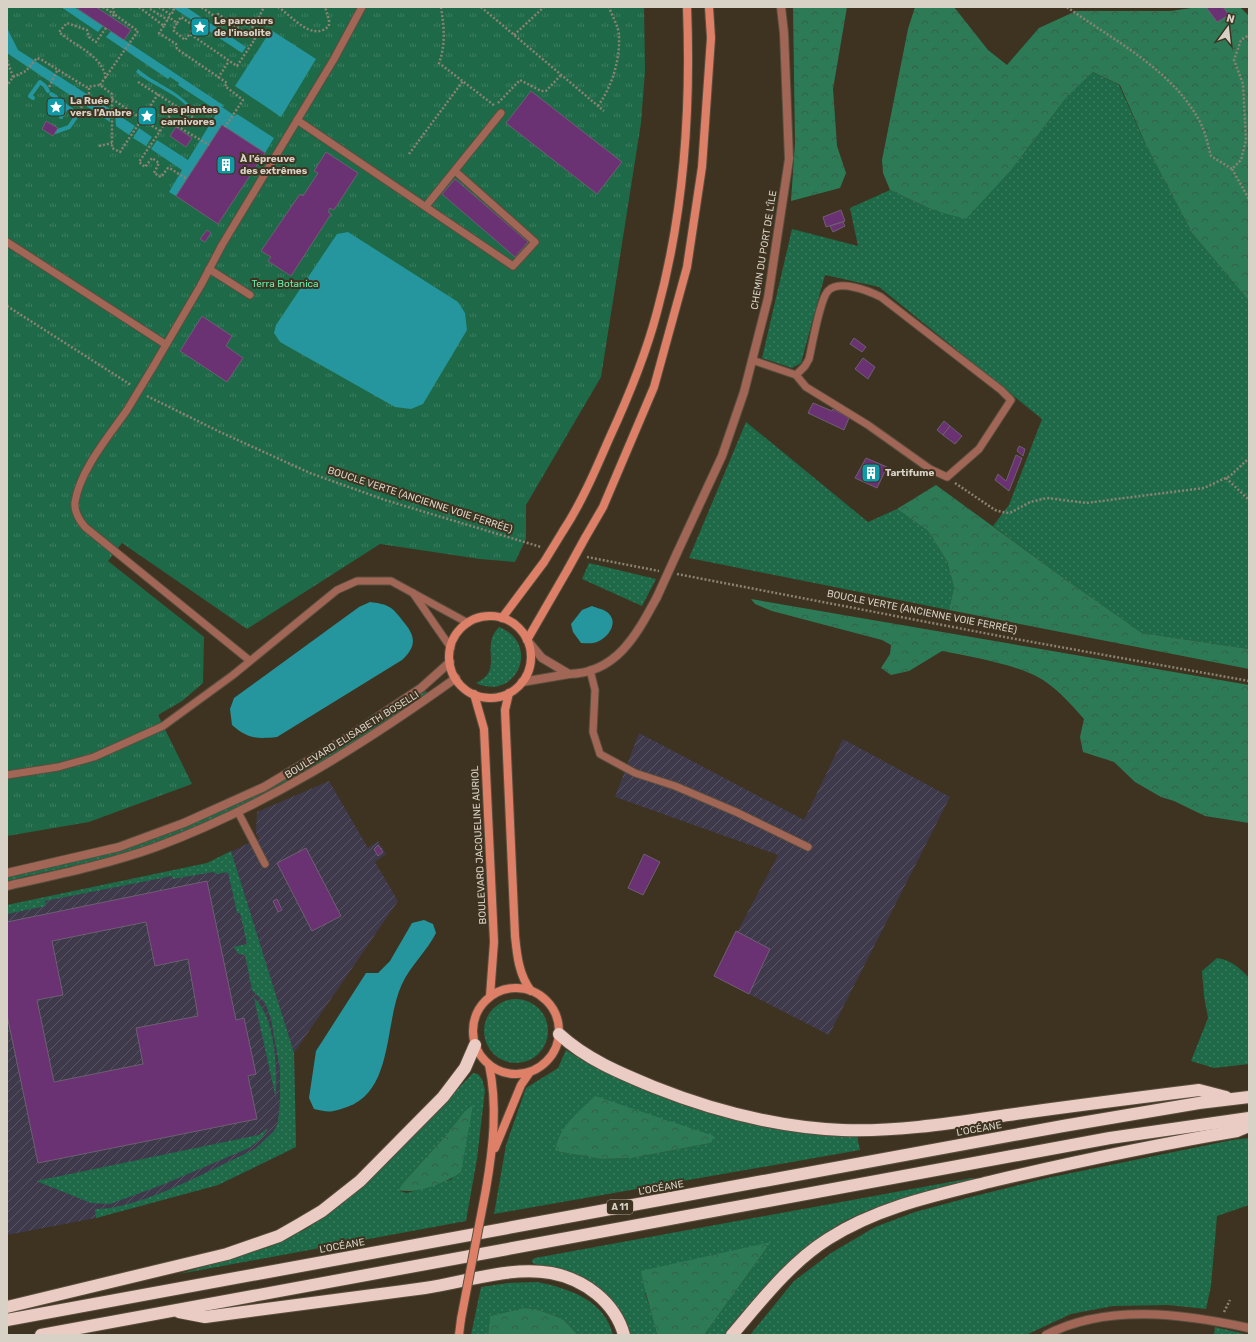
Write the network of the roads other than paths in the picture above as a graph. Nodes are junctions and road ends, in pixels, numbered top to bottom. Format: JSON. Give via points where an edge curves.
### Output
{"nodes":[{"id":1,"x":362,"y":7,"type":"edge"},
{"id":2,"x":686,"y":7,"type":"edge"},
{"id":3,"x":709,"y":7,"type":"edge"},
{"id":4,"x":781,"y":7,"type":"edge"},
{"id":5,"x":501,"y":113,"type":"dead end"},
{"id":6,"x":298,"y":120,"type":"junction"},
{"id":7,"x":455,"y":171,"type":"junction"},
{"id":8,"x":426,"y":206,"type":"junction"},
{"id":9,"x":7,"y":242,"type":"edge"},
{"id":10,"x":209,"y":269,"type":"junction"},
{"id":11,"x":250,"y":295,"type":"dead end"},
{"id":12,"x":165,"y":344,"type":"junction"},
{"id":13,"x":752,"y":360,"type":"junction"},
{"id":14,"x":796,"y":375,"type":"junction"},
{"id":15,"x":412,"y":591,"type":"junction"},
{"id":16,"x":502,"y":618,"type":"junction"},
{"id":17,"x":468,"y":623,"type":"junction"},
{"id":18,"x":527,"y":640,"type":"junction"},
{"id":19,"x":450,"y":648,"type":"junction"},
{"id":20,"x":249,"y":660,"type":"junction"},
{"id":21,"x":450,"y":662,"type":"junction"},
{"id":22,"x":590,"y":670,"type":"junction"},
{"id":23,"x":569,"y":674,"type":"junction"},
{"id":24,"x":456,"y":678,"type":"junction"},
{"id":25,"x":522,"y":682,"type":"junction"},
{"id":26,"x":509,"y":693,"type":"junction"},
{"id":27,"x":474,"y":694,"type":"junction"},
{"id":28,"x":7,"y":775,"type":"edge"},
{"id":29,"x":238,"y":812,"type":"junction"},
{"id":30,"x":808,"y":847,"type":"dead end"},
{"id":31,"x":265,"y":864,"type":"dead end"},
{"id":32,"x":7,"y":873,"type":"edge"},
{"id":33,"x":7,"y":886,"type":"edge"},
{"id":34,"x":531,"y":991,"type":"junction"},
{"id":35,"x":490,"y":996,"type":"junction"},
{"id":36,"x":559,"y":1034,"type":"junction"},
{"id":37,"x":474,"y":1045,"type":"junction"},
{"id":38,"x":489,"y":1065,"type":"junction"},
{"id":39,"x":530,"y":1072,"type":"junction"},
{"id":40,"x":1249,"y":1097,"type":"edge"},
{"id":41,"x":1234,"y":1099,"type":"junction"},
{"id":42,"x":1249,"y":1118,"type":"edge"},
{"id":43,"x":1249,"y":1126,"type":"edge"},
{"id":44,"x":492,"y":1157,"type":"junction"},
{"id":45,"x":7,"y":1307,"type":"edge"},
{"id":46,"x":170,"y":1311,"type":"junction"},
{"id":47,"x":7,"y":1320,"type":"edge"},
{"id":48,"x":1249,"y":1328,"type":"edge"},
{"id":49,"x":41,"y":1335,"type":"edge"},
{"id":50,"x":459,"y":1335,"type":"edge"},
{"id":51,"x":624,"y":1335,"type":"edge"},
{"id":52,"x":732,"y":1335,"type":"edge"},
{"id":53,"x":1046,"y":1335,"type":"edge"}],
"edges":[{"from":1,"to":6,"type":"lane"},
{"from":2,"to":16,"type":"main road","bridge":true,"via":[[688,50],[683,159],[673,242],[657,313],[624,405],[580,504],[544,562]]},
{"from":3,"to":18,"type":"main road","bridge":true,"via":[[711,38],[702,167],[687,267],[654,387],[603,507]]},
{"from":4,"to":13,"type":"street","name":"CHEMIN DU PORT DE L'ÎLE","via":[[789,159],[768,298]]},
{"from":5,"to":7,"type":"lane"},
{"from":6,"to":8,"type":"lane"},
{"from":6,"to":10,"type":"lane"},
{"from":7,"to":8,"type":"lane"},
{"from":7,"to":8,"type":"lane","via":[[535,242],[513,266]]},
{"from":9,"to":12,"type":"lane"},
{"from":10,"to":11,"type":"lane"},
{"from":10,"to":12,"type":"lane"},
{"from":12,"to":20,"type":"lane","bridge":true,"via":[[127,410],[90,463],[79,488],[75,502],[76,512],[79,520],[91,532]]},
{"from":13,"to":14,"type":"lane"},
{"from":13,"to":22,"type":"street","name":"CHEMIN DU PORT DE L'ÎLE","bridge":true,"via":[[722,456],[657,596],[634,637],[613,661]]},
{"from":14,"to":14,"type":"lane","via":[[806,387],[868,425],[930,469],[947,477],[979,449],[1011,400],[881,297],[869,291],[838,285],[825,296],[809,359]]},
{"from":15,"to":17,"type":"lane"},
{"from":15,"to":19,"type":"lane"},
{"from":15,"to":20,"type":"lane","via":[[391,581],[357,581],[337,590],[320,602]]},
{"from":16,"to":17,"type":"main road","via":[[487,616]]},
{"from":16,"to":18,"type":"main road","via":[[517,626]]},
{"from":17,"to":19,"type":"main road","via":[[457,634]]},
{"from":18,"to":23,"type":"street","via":[[542,658]]},
{"from":18,"to":25,"type":"main road","via":[[531,662]]},
{"from":19,"to":21,"type":"main road"},
{"from":20,"to":28,"type":"lane","via":[[233,675],[163,726],[128,743],[66,765]]},
{"from":21,"to":24,"type":"main road"},
{"from":21,"to":32,"type":"street","via":[[421,688],[348,737],[264,787],[184,823],[119,847]]},
{"from":22,"to":23,"type":"street","name":"CHEMIN DU PORT DE L'ÎLE","via":[[580,674]]},
{"from":22,"to":30,"type":"lane","via":[[595,690],[593,732],[600,754],[635,773],[675,786]]},
{"from":23,"to":25,"type":"street","name":"CHEMIN DU PORT DE L'ÎLE"},
{"from":24,"to":27,"type":"main road","via":[[464,688]]},
{"from":24,"to":29,"type":"street","name":"BOULEVARD ELISABETH BOSELLI","via":[[316,772]]},
{"from":25,"to":26,"type":"main road"},
{"from":26,"to":27,"type":"main road","via":[[494,698]]},
{"from":26,"to":34,"type":"main road","via":[[505,710],[515,936],[518,961],[523,978]]},
{"from":27,"to":35,"type":"main road","name":"BOULEVARD JACQUELINE AURIOL","via":[[484,729],[494,942]]},
{"from":29,"to":31,"type":"lane"},
{"from":29,"to":33,"type":"street","name":"BOULEVARD ELISABETH BOSELLI","via":[[154,848]]},
{"from":34,"to":35,"type":"main road","via":[[513,988]]},
{"from":34,"to":36,"type":"main road","via":[[554,1010]]},
{"from":35,"to":37,"type":"main road","via":[[475,1015],[472,1027]]},
{"from":36,"to":39,"type":"main road","via":[[550,1058]]},
{"from":36,"to":41,"type":"highway","via":[[591,1058],[665,1091],[723,1111],[809,1128],[911,1128],[1199,1090]]},
{"from":37,"to":38,"type":"main road"},
{"from":37,"to":45,"type":"highway","via":[[466,1068],[439,1102],[360,1181],[322,1211],[279,1236],[227,1254]]},
{"from":38,"to":39,"type":"main road","via":[[507,1074]]},
{"from":38,"to":44,"type":"main road","via":[[494,1087]]},
{"from":39,"to":44,"type":"main road","via":[[516,1095]]},
{"from":40,"to":41,"type":"highway","name":"L’OCÉANE","number":"A 11"},
{"from":41,"to":47,"type":"highway","name":"L’OCÉANE","number":"A 11","via":[[1063,1126]]},
{"from":42,"to":46,"type":"highway","number":"A 11","via":[[1110,1138]]},
{"from":43,"to":52,"type":"highway","via":[[1237,1131],[1153,1145],[1044,1169],[939,1195],[869,1216],[826,1240],[808,1254],[772,1288]]},
{"from":44,"to":50,"type":"main road","bridge":true},
{"from":46,"to":49,"type":"highway","number":"A 11"},
{"from":46,"to":51,"type":"highway","via":[[205,1317],[536,1271],[552,1273],[587,1286],[609,1305]]},
{"from":48,"to":53,"type":"street","via":[[1203,1319],[1130,1315],[1090,1319],[1061,1327]]}]}
